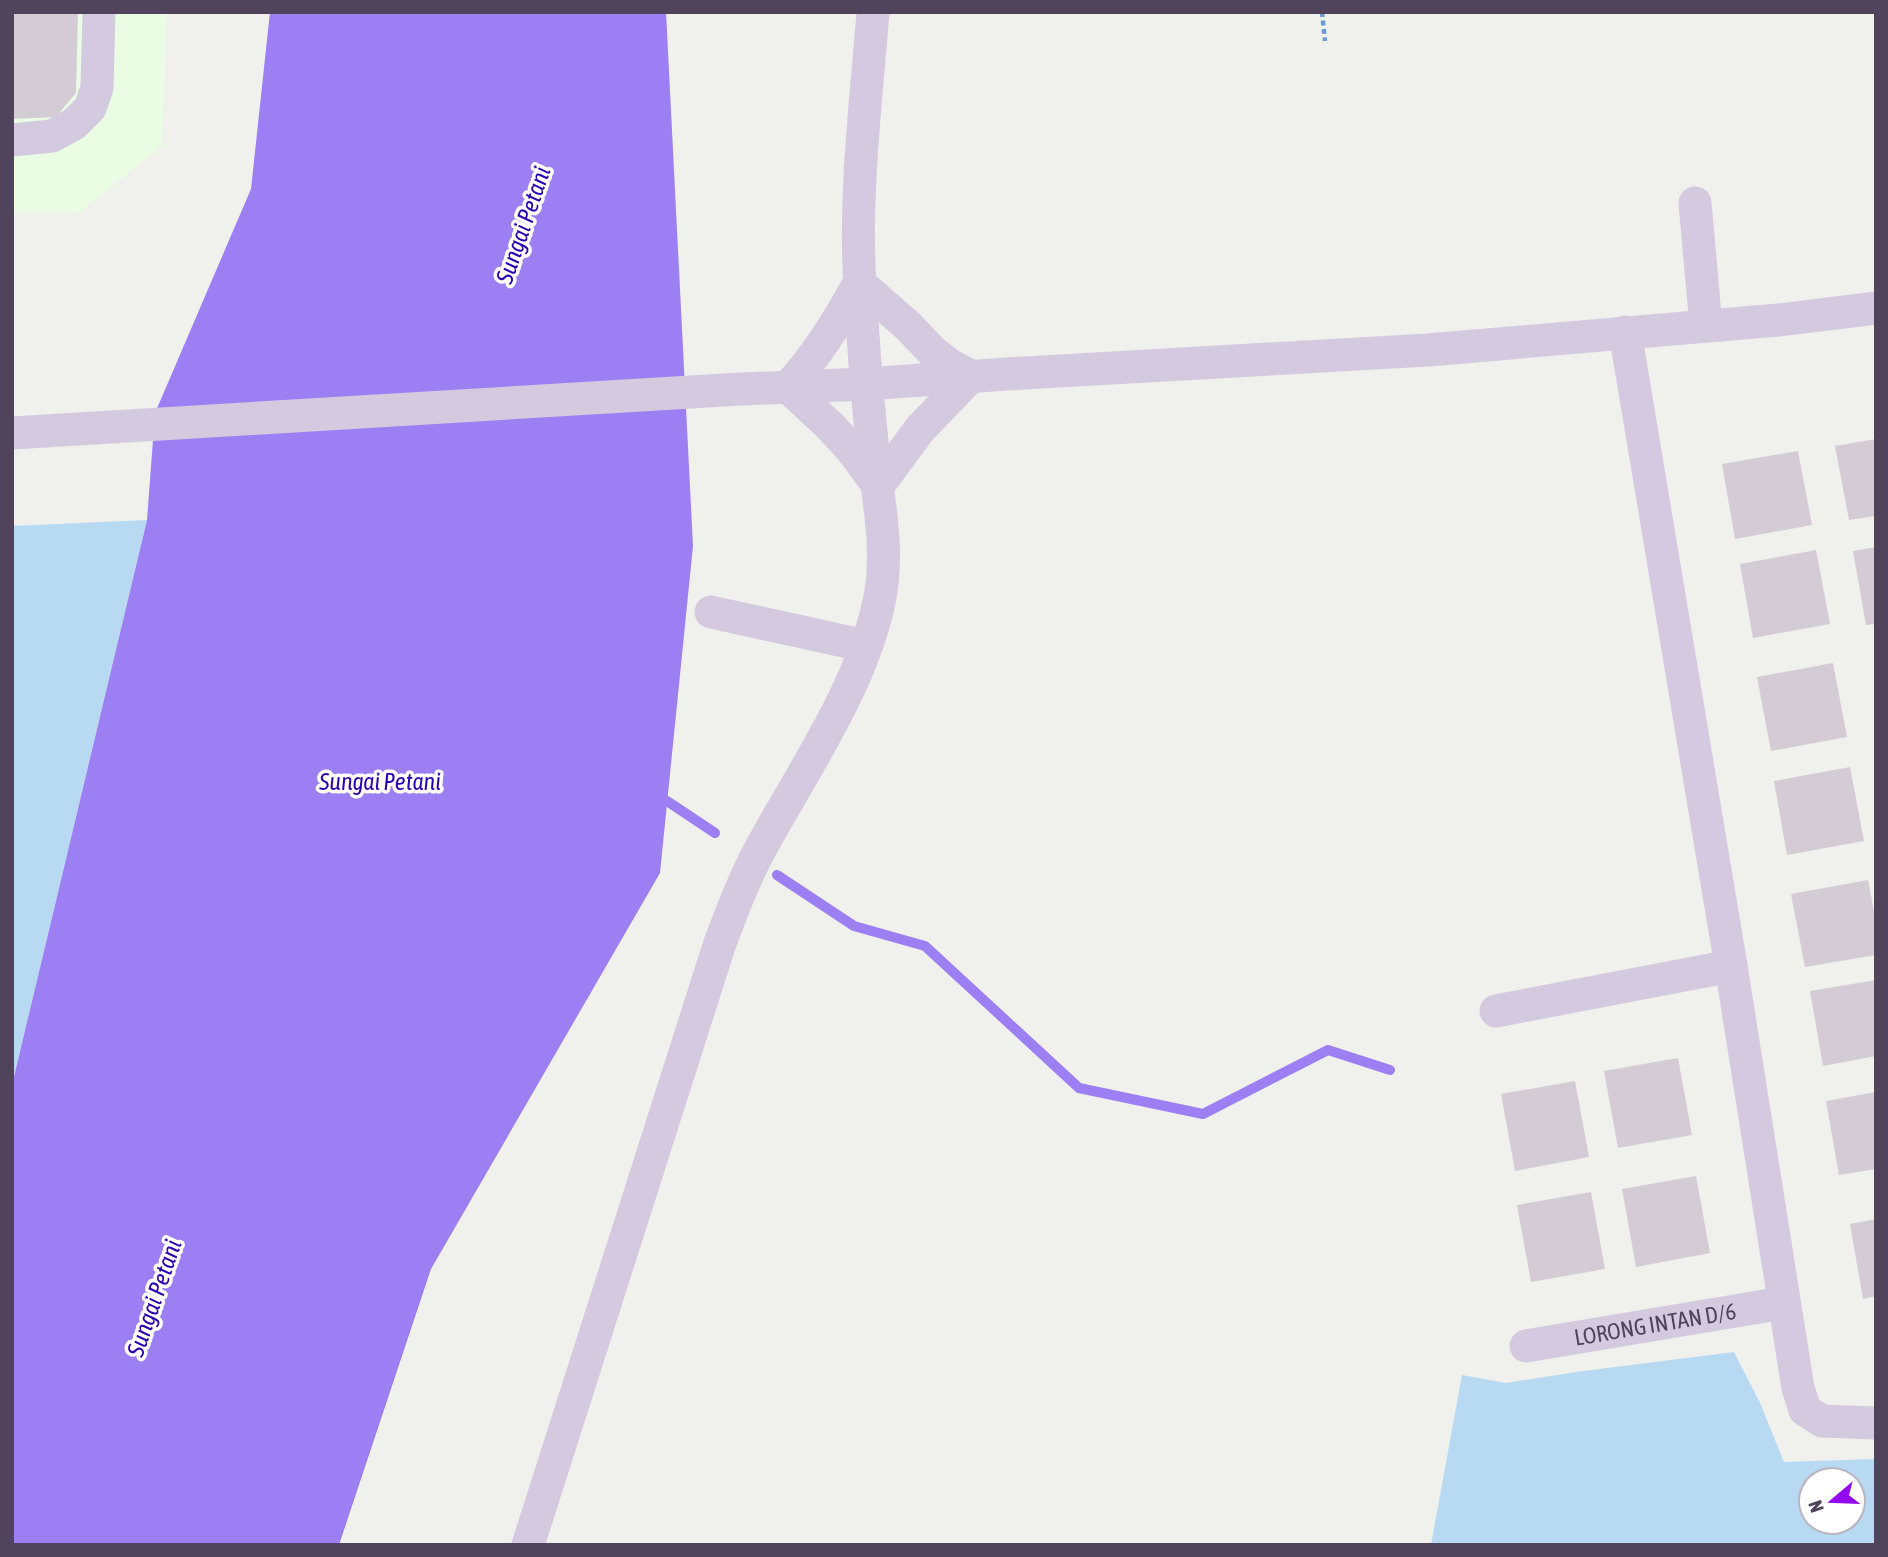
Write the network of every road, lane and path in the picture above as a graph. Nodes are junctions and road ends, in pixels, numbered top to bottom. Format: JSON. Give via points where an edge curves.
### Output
{"nodes":[{"id":1,"x":99,"y":12,"type":"edge"},
{"id":2,"x":873,"y":12,"type":"edge"},
{"id":3,"x":1322,"y":12,"type":"edge"},
{"id":4,"x":1325,"y":41,"type":"dead end"},
{"id":5,"x":12,"y":140,"type":"edge"},
{"id":6,"x":1695,"y":203,"type":"dead end"},
{"id":7,"x":859,"y":283,"type":"junction"},
{"id":8,"x":1876,"y":308,"type":"edge"},
{"id":9,"x":1706,"y":326,"type":"junction"},
{"id":10,"x":1625,"y":332,"type":"junction"},
{"id":11,"x":971,"y":376,"type":"junction"},
{"id":12,"x":866,"y":384,"type":"junction"},
{"id":13,"x":788,"y":387,"type":"junction"},
{"id":14,"x":12,"y":433,"type":"edge"},
{"id":15,"x":878,"y":486,"type":"junction"},
{"id":16,"x":711,"y":612,"type":"dead end"},
{"id":17,"x":866,"y":646,"type":"junction"},
{"id":18,"x":1731,"y":966,"type":"junction"},
{"id":19,"x":1496,"y":1011,"type":"dead end"},
{"id":20,"x":1783,"y":1303,"type":"junction"},
{"id":21,"x":1526,"y":1346,"type":"dead end"},
{"id":22,"x":1876,"y":1423,"type":"edge"},
{"id":23,"x":528,"y":1545,"type":"edge"}],
"edges":[{"from":1,"to":5,"type":"street","via":[[97,88],[90,108],[52,136]]},
{"from":2,"to":7,"type":"street","via":[[861,170]]},
{"from":3,"to":4,"type":"path"},
{"from":6,"to":9,"type":"street"},
{"from":7,"to":11,"type":"street","via":[[933,352]]},
{"from":7,"to":12,"type":"street"},
{"from":7,"to":13,"type":"street","via":[[829,334]]},
{"from":8,"to":9,"type":"street"},
{"from":9,"to":10,"type":"street"},
{"from":10,"to":11,"type":"street","via":[[1428,350]]},
{"from":10,"to":18,"type":"street"},
{"from":11,"to":12,"type":"street"},
{"from":11,"to":15,"type":"street","via":[[920,429]]},
{"from":12,"to":13,"type":"street"},
{"from":12,"to":15,"type":"street"},
{"from":13,"to":14,"type":"street"},
{"from":13,"to":15,"type":"street","via":[[852,450]]},
{"from":15,"to":17,"type":"street","via":[[884,562]]},
{"from":16,"to":17,"type":"street"},
{"from":17,"to":23,"type":"street","via":[[849,690],[741,888],[719,946]]},
{"from":18,"to":19,"type":"street"},
{"from":18,"to":20,"type":"street"},
{"from":20,"to":21,"type":"street","name":"LORONG INTAN D/6"},
{"from":20,"to":22,"type":"street","via":[[1805,1410],[1822,1421]]}]}
